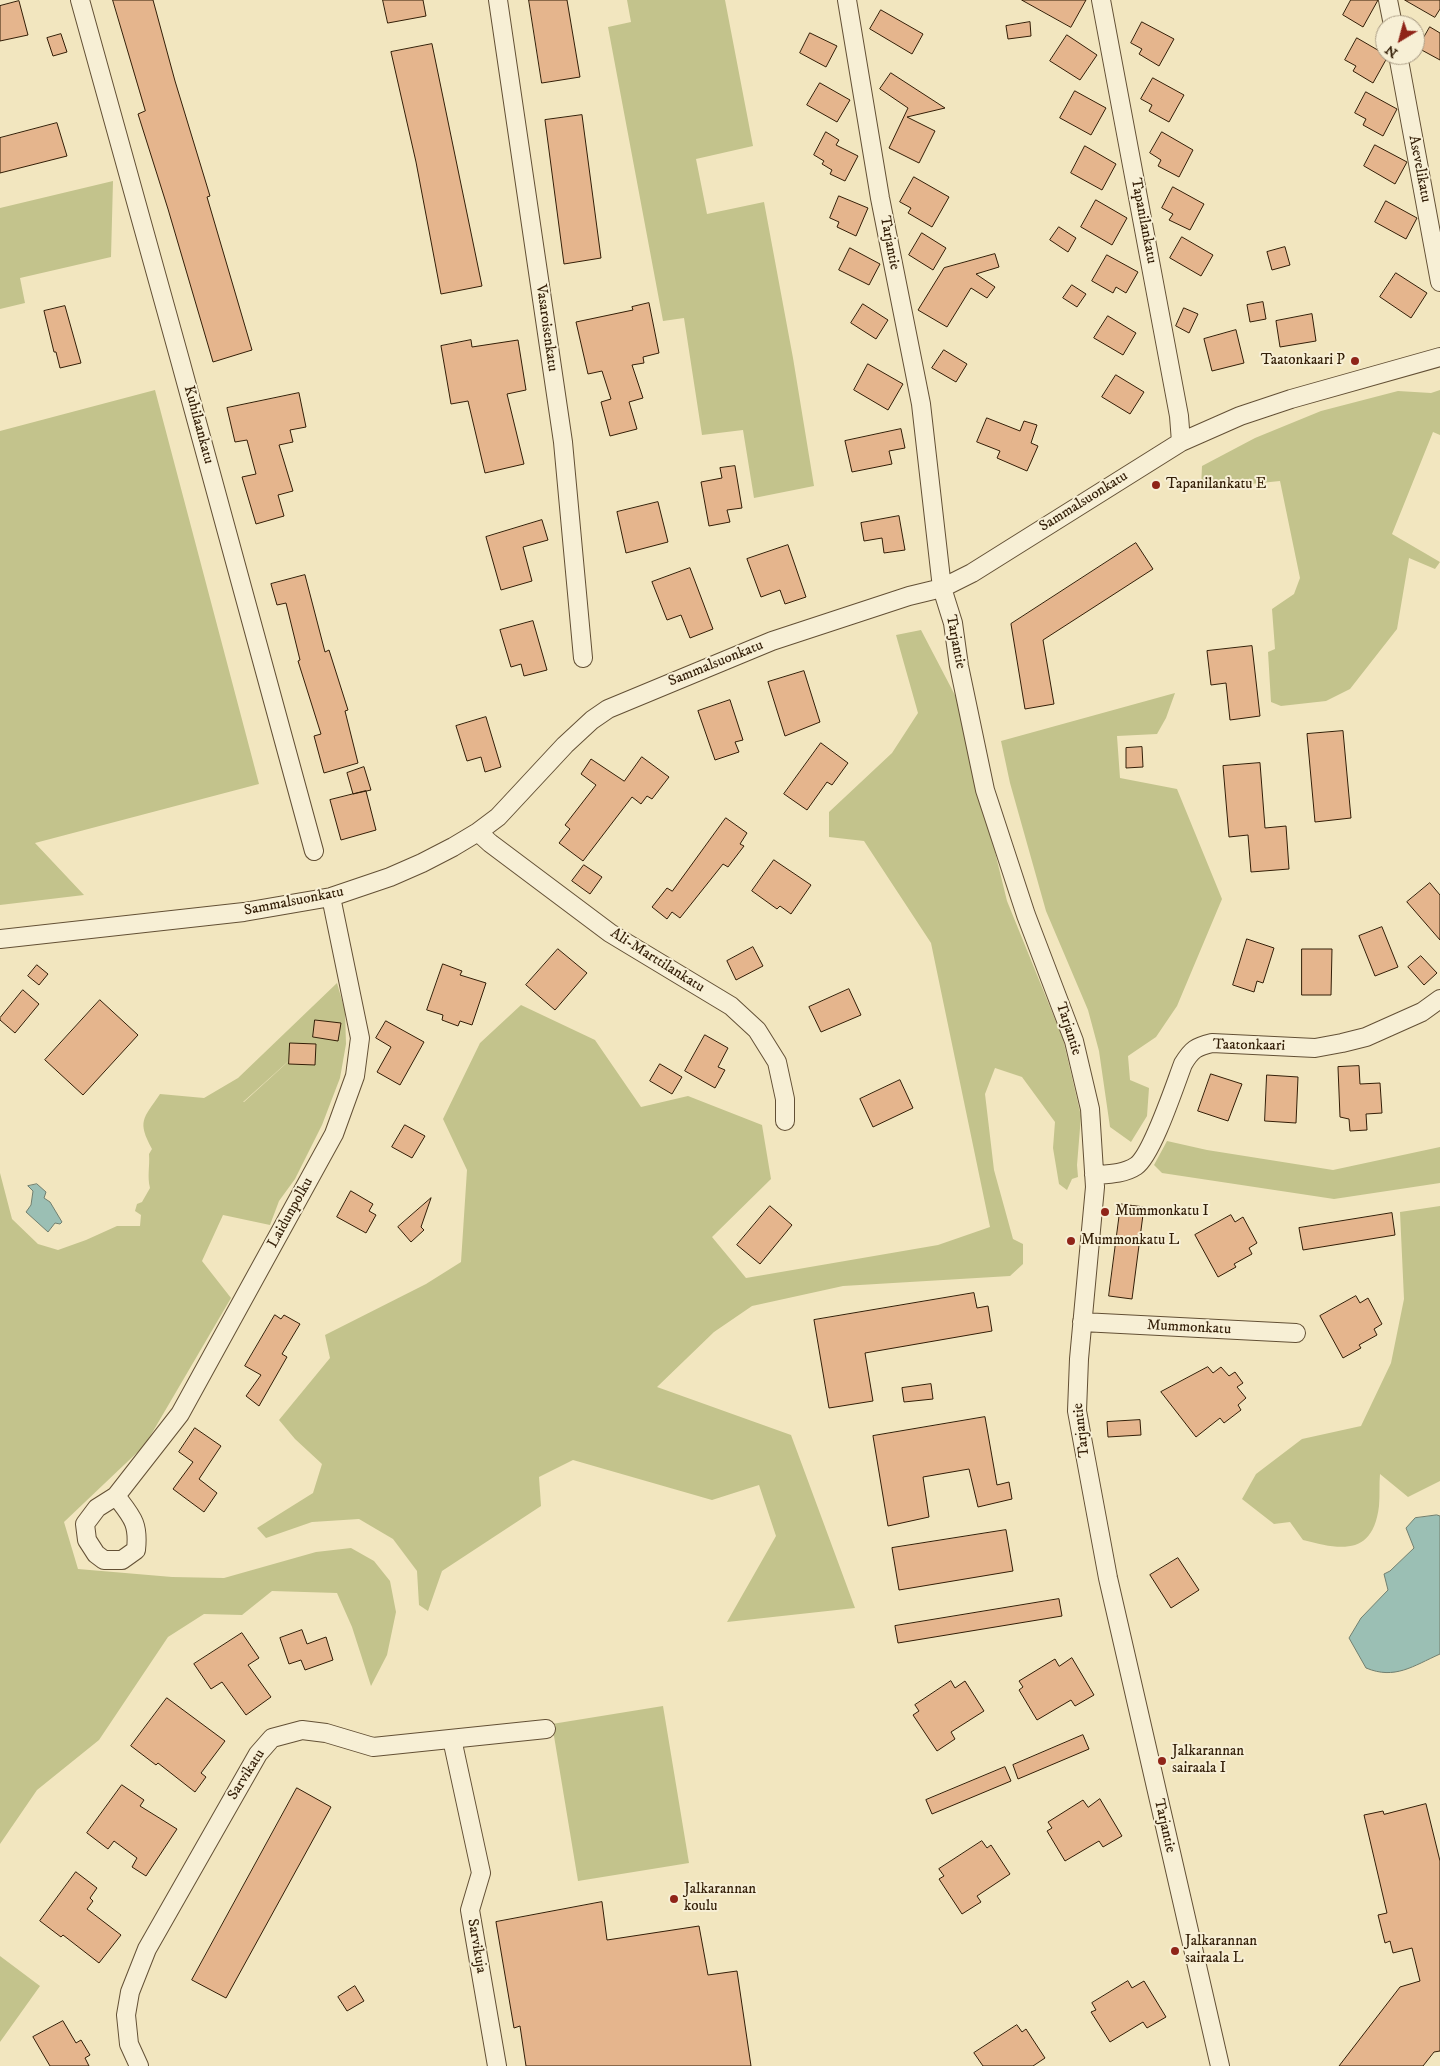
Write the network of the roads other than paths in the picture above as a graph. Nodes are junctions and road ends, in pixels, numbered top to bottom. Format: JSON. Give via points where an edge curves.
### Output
{"nodes":[{"id":1,"x":80,"y":0,"type":"edge"},
{"id":2,"x":498,"y":0,"type":"edge"},
{"id":3,"x":847,"y":0,"type":"edge"},
{"id":4,"x":1101,"y":0,"type":"edge"},
{"id":5,"x":1388,"y":0,"type":"edge"},
{"id":6,"x":1391,"y":15,"type":"edge"},
{"id":7,"x":1400,"y":65,"type":"edge"},
{"id":8,"x":1440,"y":282,"type":"edge"},
{"id":9,"x":1440,"y":357,"type":"edge"},
{"id":10,"x":1181,"y":442,"type":"junction"},
{"id":11,"x":942,"y":588,"type":"junction"},
{"id":12,"x":584,"y":658,"type":"dead end"},
{"id":13,"x":478,"y":832,"type":"junction"},
{"id":14,"x":314,"y":851,"type":"dead end"},
{"id":15,"x":331,"y":897,"type":"junction"},
{"id":16,"x":0,"y":939,"type":"edge"},
{"id":17,"x":1440,"y":999,"type":"edge"},
{"id":18,"x":784,"y":1121,"type":"dead end"},
{"id":19,"x":1094,"y":1175,"type":"junction"},
{"id":20,"x":1082,"y":1322,"type":"junction"},
{"id":21,"x":1296,"y":1333,"type":"dead end"},
{"id":22,"x":116,"y":1496,"type":"dead end"},
{"id":23,"x":546,"y":1729,"type":"dead end"},
{"id":24,"x":452,"y":1739,"type":"junction"},
{"id":25,"x":139,"y":2066,"type":"edge"},
{"id":26,"x":497,"y":2066,"type":"edge"},
{"id":27,"x":1220,"y":2066,"type":"edge"}],
"edges":[{"from":1,"to":14,"type":"street","name":"Kuhilaankatu"},
{"from":2,"to":12,"type":"street","name":"Vasaroisenkatu","via":[[563,442]]},
{"from":3,"to":11,"type":"street","name":"Tarjantie","via":[[880,198],[921,404]]},
{"from":4,"to":10,"type":"street","name":"Tapanilankatu","via":[[1180,416]]},
{"from":5,"to":6,"type":"street"},
{"from":7,"to":8,"type":"street","name":"Asevelikatu"},
{"from":9,"to":10,"type":"street","name":"Sammalsuonkatu","via":[[1291,399],[1240,416]]},
{"from":10,"to":11,"type":"street","name":"Sammalsuonkatu","via":[[972,573]]},
{"from":11,"to":13,"type":"street","name":"Sammalsuonkatu","via":[[772,641],[608,708],[564,744],[498,817]]},
{"from":11,"to":19,"type":"street","name":"Tarjantie","via":[[953,623],[985,790],[1026,915],[1074,1041],[1090,1110]]},
{"from":13,"to":15,"type":"street","name":"Sammalsuonkatu","via":[[422,863]]},
{"from":13,"to":18,"type":"street","name":"Ali-Marttilankatu","via":[[610,933],[731,1006],[757,1030],[777,1062],[785,1099]]},
{"from":15,"to":16,"type":"street","name":"Sammalsuonkatu","via":[[244,912]]},
{"from":15,"to":22,"type":"street","name":"Laidunpolku","via":[[360,1038],[355,1076],[349,1093],[334,1134],[180,1414]]},
{"from":17,"to":19,"type":"street","name":"Taatonkaari","via":[[1414,1016],[1342,1044],[1315,1048],[1212,1043],[1196,1048],[1183,1064],[1155,1134],[1138,1165],[1127,1171]]},
{"from":19,"to":20,"type":"street","name":"Tarjantie"},
{"from":20,"to":21,"type":"street","name":"Mummonkatu"},
{"from":20,"to":27,"type":"street","name":"Tarjantie","via":[[1077,1411],[1084,1455],[1110,1588]]},
{"from":23,"to":24,"type":"street","name":"Sarvikatu"},
{"from":24,"to":25,"type":"street","name":"Sarvikatu","via":[[372,1747],[326,1733],[302,1730],[272,1738],[258,1754],[147,1949],[130,1992],[126,2015],[129,2044]]},
{"from":24,"to":26,"type":"street","name":"Sarvikuja","via":[[481,1873],[470,1910]]}]}
